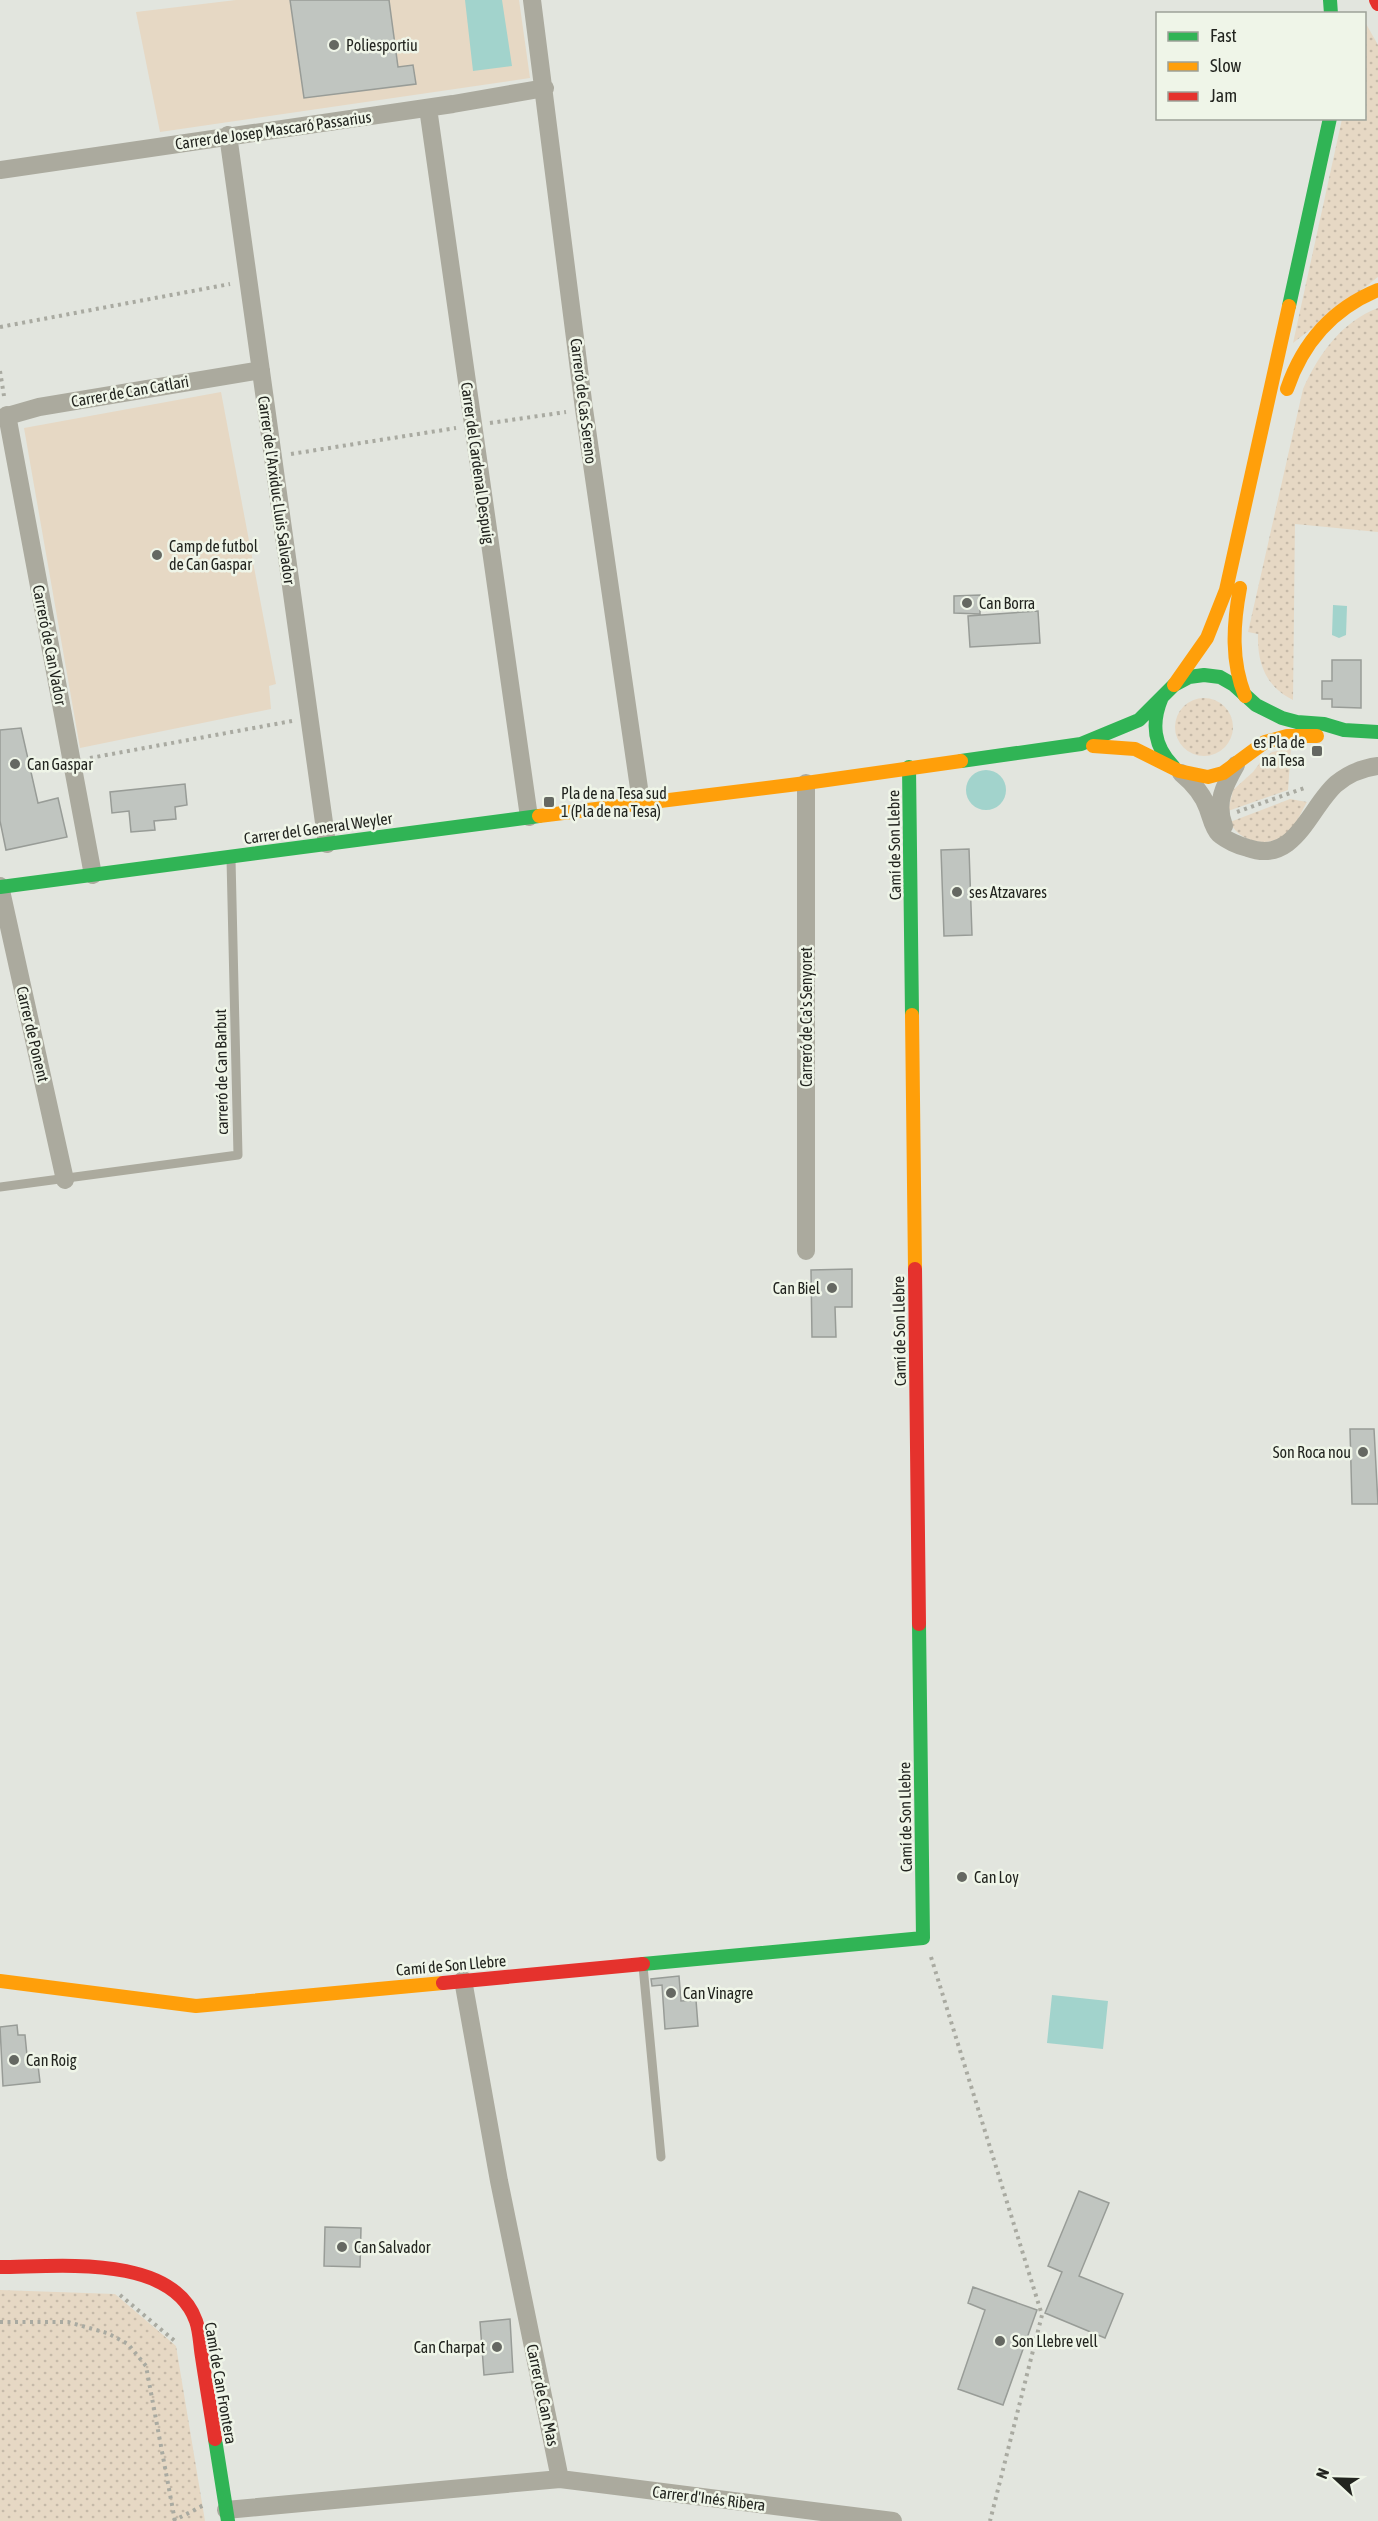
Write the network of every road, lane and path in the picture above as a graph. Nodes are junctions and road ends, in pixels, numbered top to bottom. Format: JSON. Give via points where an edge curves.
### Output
{"nodes":[{"id":1,"x":532,"y":0,"type":"edge"},
{"id":2,"x":545,"y":88,"type":"junction"},
{"id":3,"x":428,"y":108,"type":"junction"},
{"id":4,"x":1330,"y":120,"type":"edge"},
{"id":5,"x":228,"y":135,"type":"junction"},
{"id":6,"x":0,"y":170,"type":"edge"},
{"id":7,"x":248,"y":281,"type":"junction"},
{"id":8,"x":1378,"y":290,"type":"edge"},
{"id":9,"x":0,"y":327,"type":"edge"},
{"id":10,"x":261,"y":369,"type":"junction"},
{"id":11,"x":0,"y":371,"type":"edge"},
{"id":12,"x":1282,"y":405,"type":"dead end"},
{"id":13,"x":584,"y":409,"type":"junction"},
{"id":14,"x":4,"y":416,"type":"edge"},
{"id":15,"x":472,"y":425,"type":"junction"},
{"id":16,"x":273,"y":457,"type":"junction"},
{"id":17,"x":1262,"y":494,"type":"dead end"},
{"id":18,"x":1174,"y":685,"type":"junction"},
{"id":19,"x":1162,"y":696,"type":"junction"},
{"id":20,"x":1245,"y":696,"type":"junction"},
{"id":21,"x":309,"y":718,"type":"junction"},
{"id":22,"x":1254,"y":718,"type":"dead end"},
{"id":23,"x":1344,"y":730,"type":"junction"},
{"id":24,"x":1254,"y":732,"type":"dead end"},
{"id":25,"x":1378,"y":732,"type":"edge"},
{"id":26,"x":1081,"y":744,"type":"junction"},
{"id":27,"x":1241,"y":760,"type":"junction"},
{"id":28,"x":71,"y":761,"type":"junction"},
{"id":29,"x":1378,"y":766,"type":"edge"},
{"id":30,"x":909,"y":767,"type":"junction"},
{"id":31,"x":1177,"y":770,"type":"junction"},
{"id":32,"x":806,"y":783,"type":"junction"},
{"id":33,"x":640,"y":802,"type":"junction"},
{"id":34,"x":529,"y":817,"type":"junction"},
{"id":35,"x":1232,"y":840,"type":"junction"},
{"id":36,"x":327,"y":844,"type":"junction"},
{"id":37,"x":231,"y":857,"type":"junction"},
{"id":38,"x":93,"y":875,"type":"junction"},
{"id":39,"x":0,"y":887,"type":"edge"},
{"id":40,"x":65,"y":1180,"type":"junction"},
{"id":41,"x":0,"y":1187,"type":"edge"},
{"id":42,"x":806,"y":1251,"type":"dead end"},
{"id":43,"x":923,"y":1938,"type":"junction"},
{"id":44,"x":643,"y":1964,"type":"junction"},
{"id":45,"x":463,"y":1980,"type":"junction"},
{"id":46,"x":0,"y":1981,"type":"edge"},
{"id":47,"x":661,"y":2157,"type":"dead end"},
{"id":48,"x":0,"y":2267,"type":"edge"},
{"id":49,"x":117,"y":2293,"type":"dead end"},
{"id":50,"x":0,"y":2322,"type":"edge"},
{"id":51,"x":178,"y":2344,"type":"dead end"},
{"id":52,"x":560,"y":2479,"type":"junction"},
{"id":53,"x":203,"y":2494,"type":"dead end"},
{"id":54,"x":205,"y":2505,"type":"junction"},
{"id":55,"x":206,"y":2513,"type":"dead end"},
{"id":56,"x":227,"y":2516,"type":"edge"},
{"id":57,"x":175,"y":2521,"type":"edge"},
{"id":58,"x":893,"y":2521,"type":"edge"},
{"id":59,"x":990,"y":2521,"type":"edge"}],
"edges":[{"from":1,"to":2,"type":"street","name":"Carreró de Cas Sereno"},
{"from":2,"to":3,"type":"street","name":"Carrer de Josep Mascaró Passarius"},
{"from":2,"to":13,"type":"street","name":"Carreró de Cas Sereno"},
{"from":3,"to":5,"type":"street","name":"Carrer de Josep Mascaró Passarius"},
{"from":3,"to":15,"type":"street","name":"Carrer del Cardenal Despuig"},
{"from":4,"to":18,"type":"main road","via":[[1222,604],[1203,648]]},
{"from":5,"to":6,"type":"street","name":"Carrer de Josep Mascaró Passarius"},
{"from":5,"to":7,"type":"street","name":"Carrer de l'Arxiduc Lluis Salvador"},
{"from":7,"to":9,"type":"path"},
{"from":7,"to":10,"type":"street","name":"Carrer de l'Arxiduc Lluis Salvador"},
{"from":8,"to":12,"type":"main road","via":[[1348,304],[1320,328],[1296,365]]},
{"from":10,"to":14,"type":"street","name":"Carrer de Can Catlari"},
{"from":10,"to":16,"type":"street","name":"Carrer de l'Arxiduc Lluis Salvador"},
{"from":11,"to":14,"type":"path"},
{"from":13,"to":15,"type":"path"},
{"from":13,"to":33,"type":"street","name":"Carreró de Cas Sereno"},
{"from":14,"to":28,"type":"street","name":"Carreró de Can Vador"},
{"from":15,"to":16,"type":"path"},
{"from":15,"to":34,"type":"street","name":"Carrer del Cardenal Despuig"},
{"from":16,"to":21,"type":"street","name":"Carrer de l'Arxiduc Lluis Salvador"},
{"from":17,"to":20,"type":"main road","via":[[1239,596],[1237,672]]},
{"from":18,"to":19,"type":"main road"},
{"from":18,"to":20,"type":"main road","via":[[1189,677],[1212,676],[1234,685]]},
{"from":19,"to":26,"type":"main road","via":[[1139,720]]},
{"from":19,"to":31,"type":"main road","via":[[1153,728],[1165,759]]},
{"from":20,"to":22,"type":"main road"},
{"from":20,"to":23,"type":"main road","via":[[1282,718]]},
{"from":21,"to":28,"type":"path"},
{"from":21,"to":36,"type":"street","name":"Carrer de l'Arxiduc Lluis Salvador"},
{"from":23,"to":25,"type":"main road"},
{"from":23,"to":27,"type":"main road","via":[[1322,736],[1278,738],[1258,746]]},
{"from":24,"to":27,"type":"main road"},
{"from":26,"to":30,"type":"main road","name":"Carrer del General Weyler"},
{"from":26,"to":31,"type":"main road","via":[[1126,747]]},
{"from":27,"to":31,"type":"main road","via":[[1224,773],[1209,777]]},
{"from":27,"to":35,"type":"street","via":[[1227,780],[1219,803],[1221,818]]},
{"from":28,"to":38,"type":"street","name":"Carreró de Can Vador"},
{"from":29,"to":35,"type":"street","via":[[1338,783],[1299,834],[1281,847],[1258,851]]},
{"from":30,"to":32,"type":"main road","name":"Carrer del General Weyler"},
{"from":30,"to":43,"type":"main road","name":"Camí de Son Llebre"},
{"from":31,"to":35,"type":"street","via":[[1200,793],[1217,832]]},
{"from":32,"to":33,"type":"main road","name":"Carrer del General Weyler"},
{"from":32,"to":42,"type":"street","name":"Carreró de Ca's Senyoret"},
{"from":33,"to":34,"type":"main road","name":"Carrer del General Weyler"},
{"from":34,"to":36,"type":"main road","name":"Carrer del General Weyler"},
{"from":36,"to":37,"type":"main road","name":"Carrer del General Weyler"},
{"from":37,"to":38,"type":"main road","name":"Carrer del General Weyler"},
{"from":37,"to":40,"type":"lane","name":"carreró de Can Barbut","via":[[238,1155]]},
{"from":38,"to":39,"type":"main road","name":"Carrer del General Weyler"},
{"from":39,"to":40,"type":"street","name":"Carrer de Ponent"},
{"from":40,"to":41,"type":"lane","name":"carreró de Can Barbut"},
{"from":43,"to":44,"type":"main road","name":"Camí de Son Llebre"},
{"from":43,"to":59,"type":"path","via":[[1042,2315]]},
{"from":44,"to":45,"type":"main road","name":"Camí de Son Llebre"},
{"from":44,"to":47,"type":"lane"},
{"from":45,"to":46,"type":"main road","name":"Camí de Son Llebre","via":[[196,2006]]},
{"from":45,"to":52,"type":"street","name":"Carrer de Can Mas","via":[[499,2181]]},
{"from":48,"to":56,"type":"main road","name":"Camí de Can Frontera","via":[[122,2271],[167,2285],[184,2299],[196,2321]]},
{"from":49,"to":51,"type":"path"},
{"from":50,"to":57,"type":"path","via":[[68,2322],[107,2333],[128,2344],[146,2366]]},
{"from":52,"to":56,"type":"street"},
{"from":52,"to":58,"type":"street","name":"Carrer d'Inés Ribera"},
{"from":53,"to":54,"type":"path"},
{"from":54,"to":55,"type":"path"},
{"from":54,"to":57,"type":"path"}]}
